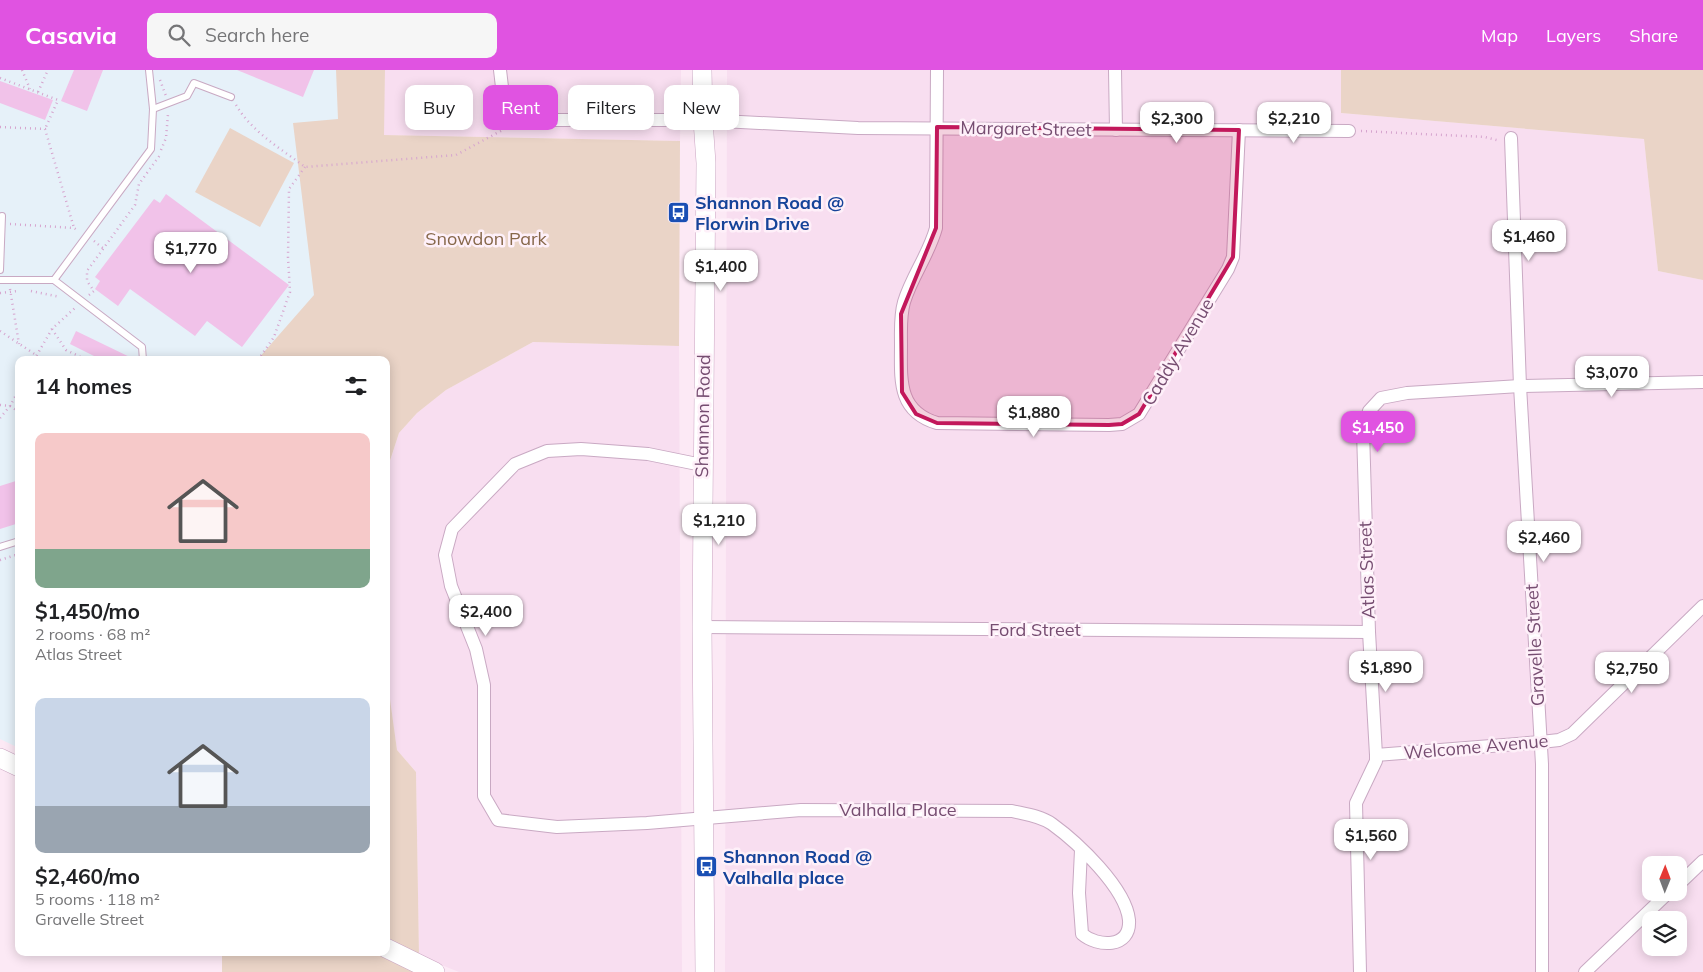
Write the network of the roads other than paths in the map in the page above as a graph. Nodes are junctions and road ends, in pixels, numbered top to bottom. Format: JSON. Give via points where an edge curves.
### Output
{"nodes":[{"id":1,"x":149,"y":70,"type":"edge"},
{"id":2,"x":500,"y":70,"type":"edge"},
{"id":3,"x":702,"y":70,"type":"edge"},
{"id":4,"x":937,"y":70,"type":"edge"},
{"id":5,"x":1116,"y":70,"type":"edge"},
{"id":6,"x":702,"y":85,"type":"edge"},
{"id":7,"x":231,"y":97,"type":"road end"},
{"id":8,"x":153,"y":109,"type":"junction"},
{"id":9,"x":664,"y":120,"type":"edge"},
{"id":10,"x":739,"y":122,"type":"edge"},
{"id":11,"x":937,"y":127,"type":"junction"},
{"id":12,"x":704,"y":130,"type":"edge"},
{"id":13,"x":1116,"y":130,"type":"junction"},
{"id":14,"x":1239,"y":130,"type":"junction"},
{"id":15,"x":1349,"y":131,"type":"road end"},
{"id":16,"x":1511,"y":141,"type":"road end"},
{"id":17,"x":2,"y":216,"type":"dead end"},
{"id":18,"x":0,"y":270,"type":"edge"},
{"id":19,"x":0,"y":280,"type":"edge"},
{"id":20,"x":54,"y":280,"type":"junction"},
{"id":21,"x":143,"y":356,"type":"edge"},
{"id":22,"x":1703,"y":382,"type":"edge"},
{"id":23,"x":1520,"y":386,"type":"junction"},
{"id":24,"x":702,"y":465,"type":"junction"},
{"id":25,"x":15,"y":542,"type":"edge"},
{"id":26,"x":0,"y":547,"type":"edge"},
{"id":27,"x":1703,"y":606,"type":"edge"},
{"id":28,"x":702,"y":627,"type":"junction"},
{"id":29,"x":1369,"y":632,"type":"junction"},
{"id":30,"x":1541,"y":742,"type":"junction"},
{"id":31,"x":1376,"y":755,"type":"junction"},
{"id":32,"x":0,"y":758,"type":"edge"},
{"id":33,"x":15,"y":765,"type":"edge"},
{"id":34,"x":703,"y":818,"type":"junction"},
{"id":35,"x":1081,"y":850,"type":"junction"},
{"id":36,"x":1703,"y":861,"type":"edge"},
{"id":37,"x":1688,"y":875,"type":"edge"},
{"id":38,"x":1660,"y":901,"type":"edge"},
{"id":39,"x":390,"y":950,"type":"edge"},
{"id":40,"x":435,"y":972,"type":"edge"},
{"id":41,"x":705,"y":972,"type":"edge"},
{"id":42,"x":1360,"y":972,"type":"edge"},
{"id":43,"x":1542,"y":972,"type":"edge"},
{"id":44,"x":1585,"y":972,"type":"edge"}],
"edges":[{"from":1,"to":8,"type":"lane"},
{"from":2,"to":9,"type":"street","name":"Margaret Street","via":[[504,104],[521,120]]},
{"from":3,"to":6,"type":"street","name":"Shannon Road"},
{"from":4,"to":11,"type":"street","name":"Caddy Avenue"},
{"from":5,"to":13,"type":"street"},
{"from":7,"to":8,"type":"lane","via":[[194,83],[186,96]]},
{"from":8,"to":20,"type":"lane","via":[[151,149]]},
{"from":10,"to":11,"type":"street","name":"Margaret Street","via":[[858,128]]},
{"from":11,"to":13,"type":"street","name":"Margaret Street"},
{"from":11,"to":14,"type":"street","name":"Caddy Avenue","via":[[936,228],[901,314],[901,380],[902,392],[916,414],[937,423],[961,424],[1109,425],[1122,424],[1140,414],[1233,257]]},
{"from":12,"to":24,"type":"street","name":"Shannon Road"},
{"from":13,"to":14,"type":"street","name":"Margaret Street"},
{"from":14,"to":15,"type":"street","name":"Margaret Street"},
{"from":16,"to":23,"type":"street","name":"Gravelle Street"},
{"from":17,"to":18,"type":"lane"},
{"from":19,"to":20,"type":"lane"},
{"from":20,"to":21,"type":"lane","via":[[142,347]]},
{"from":22,"to":23,"type":"street","name":"Atlas Street"},
{"from":23,"to":29,"type":"street","name":"Atlas Street","via":[[1407,393],[1381,398],[1368,411],[1364,430]]},
{"from":23,"to":30,"type":"street","name":"Gravelle Street"},
{"from":24,"to":28,"type":"street","name":"Shannon Road"},
{"from":24,"to":34,"type":"street","name":"Valhalla Place","via":[[648,454],[581,449],[547,451],[515,464],[452,529],[445,555],[451,586],[476,649],[484,685],[484,796],[498,820],[557,827]]},
{"from":25,"to":26,"type":"lane"},
{"from":27,"to":30,"type":"street","name":"Welcome Avenue","via":[[1572,734],[1559,740]]},
{"from":28,"to":29,"type":"street","name":"Ford Street"},
{"from":28,"to":34,"type":"street","name":"Shannon Road"},
{"from":29,"to":31,"type":"street","name":"Atlas Street"},
{"from":30,"to":31,"type":"street","name":"Welcome Avenue"},
{"from":30,"to":43,"type":"street","name":"Gravelle Street"},
{"from":31,"to":42,"type":"street","name":"Atlas Street","via":[[1356,803]]},
{"from":32,"to":33,"type":"street"},
{"from":34,"to":35,"type":"street","name":"Valhalla Place","via":[[801,810],[1012,811],[1051,823]]},
{"from":34,"to":41,"type":"street","name":"Shannon Road"},
{"from":35,"to":35,"type":"street","name":"Valhalla Place","via":[[1079,893],[1082,934],[1091,941],[1112,944],[1121,940],[1128,930],[1129,920],[1106,873]]},
{"from":36,"to":37,"type":"street"},
{"from":38,"to":44,"type":"street"},
{"from":39,"to":40,"type":"street"}]}
